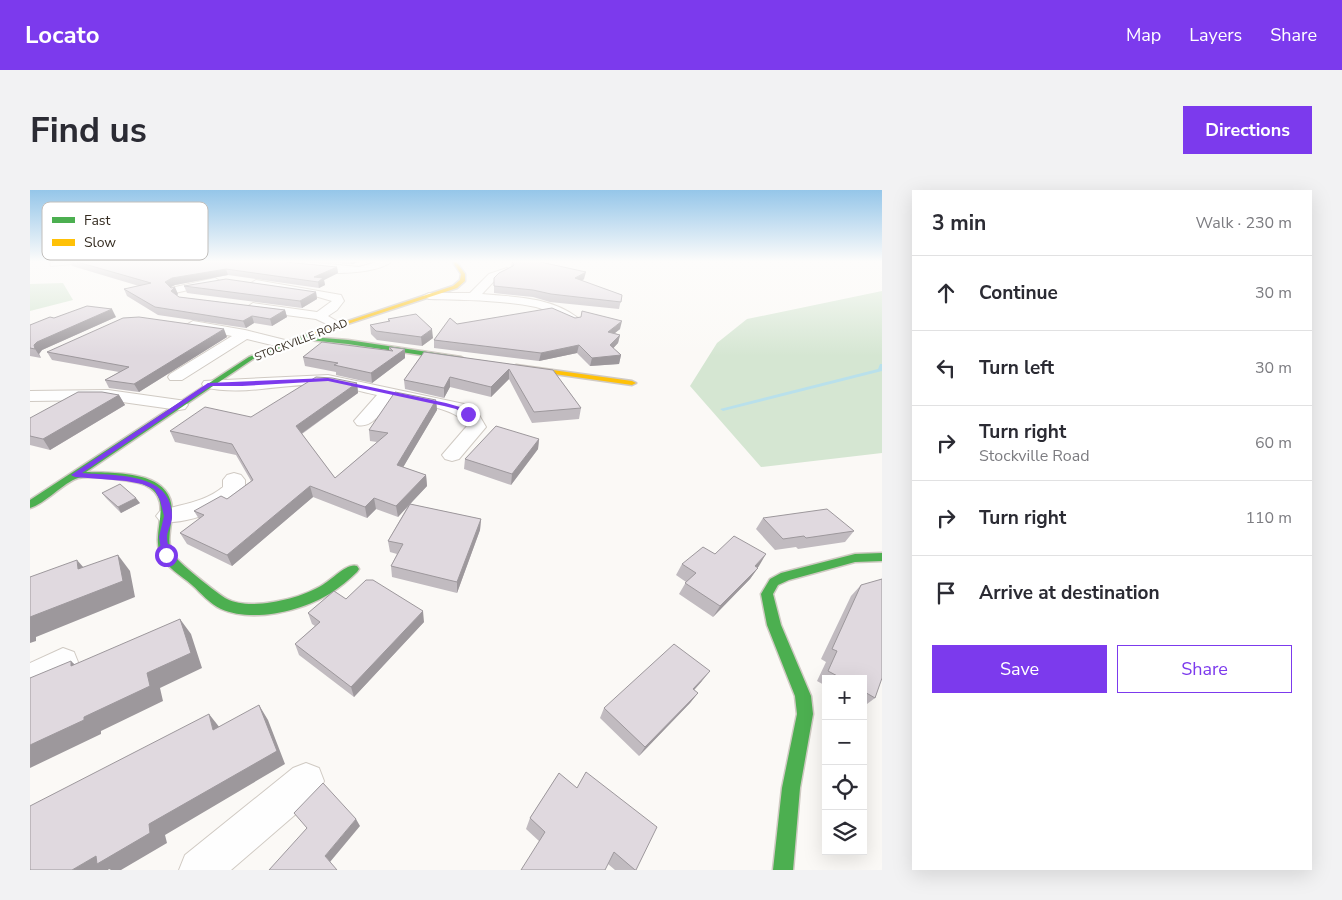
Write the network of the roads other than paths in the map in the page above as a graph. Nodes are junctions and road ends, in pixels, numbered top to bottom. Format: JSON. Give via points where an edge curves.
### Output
{"nodes":[{"id":1,"x":192,"y":293,"type":"edge"},
{"id":2,"x":320,"y":293,"type":"edge"},
{"id":3,"x":440,"y":293,"type":"edge"},
{"id":4,"x":478,"y":293,"type":"edge"},
{"id":5,"x":183,"y":296,"type":"edge"},
{"id":6,"x":429,"y":296,"type":"junction"},
{"id":7,"x":473,"y":297,"type":"junction"},
{"id":8,"x":241,"y":306,"type":"edge"},
{"id":9,"x":319,"y":316,"type":"junction"},
{"id":10,"x":573,"y":321,"type":"edge"},
{"id":11,"x":183,"y":324,"type":"edge"},
{"id":12,"x":336,"y":325,"type":"junction"},
{"id":13,"x":245,"y":334,"type":"junction"},
{"id":14,"x":290,"y":341,"type":"junction"},
{"id":15,"x":471,"y":360,"type":"edge"},
{"id":16,"x":508,"y":366,"type":"edge"},
{"id":17,"x":176,"y":378,"type":"dead end"},
{"id":18,"x":632,"y":383,"type":"dead end"},
{"id":19,"x":210,"y":384,"type":"junction"},
{"id":20,"x":390,"y":392,"type":"junction"},
{"id":21,"x":38,"y":402,"type":"edge"},
{"id":22,"x":180,"y":405,"type":"junction"},
{"id":23,"x":363,"y":421,"type":"dead end"},
{"id":24,"x":452,"y":455,"type":"dead end"},
{"id":25,"x":75,"y":475,"type":"junction"},
{"id":26,"x":234,"y":480,"type":"dead end"},
{"id":27,"x":30,"y":505,"type":"edge"},
{"id":28,"x":168,"y":516,"type":"junction"},
{"id":29,"x":882,"y":557,"type":"edge"},
{"id":30,"x":352,"y":569,"type":"dead end"},
{"id":31,"x":63,"y":662,"type":"edge"},
{"id":32,"x":30,"y":678,"type":"edge"},
{"id":33,"x":306,"y":781,"type":"dead end"},
{"id":34,"x":200,"y":870,"type":"edge"},
{"id":35,"x":783,"y":870,"type":"edge"}],
"edges":[{"from":1,"to":5,"type":"street"},
{"from":2,"to":9,"type":"street","via":[[338,297],[338,300]]},
{"from":3,"to":6,"type":"street","name":"STOCKVILLE ROAD"},
{"from":4,"to":7,"type":"street"},
{"from":6,"to":7,"type":"street"},
{"from":6,"to":12,"type":"street","name":"STOCKVILLE ROAD"},
{"from":7,"to":10,"type":"street","via":[[540,305],[564,313]]},
{"from":8,"to":9,"type":"street"},
{"from":9,"to":12,"type":"street"},
{"from":11,"to":13,"type":"street"},
{"from":12,"to":14,"type":"street","name":"STOCKVILLE ROAD"},
{"from":13,"to":14,"type":"street"},
{"from":13,"to":17,"type":"street"},
{"from":14,"to":15,"type":"street","via":[[348,342]]},
{"from":14,"to":19,"type":"street","name":"STOCKVILLE ROAD","via":[[251,358]]},
{"from":16,"to":18,"type":"street"},
{"from":19,"to":20,"type":"street","via":[[319,379]]},
{"from":19,"to":22,"type":"street","name":"STOCKVILLE ROAD"},
{"from":20,"to":23,"type":"street"},
{"from":20,"to":24,"type":"street","via":[[458,408],[474,419],[475,431]]},
{"from":21,"to":22,"type":"street","via":[[108,395]]},
{"from":22,"to":25,"type":"street","name":"STOCKVILLE ROAD"},
{"from":25,"to":27,"type":"street","name":"STOCKVILLE ROAD"},
{"from":25,"to":28,"type":"street","via":[[149,484],[161,493]]},
{"from":26,"to":28,"type":"street","via":[[234,489],[227,496]]},
{"from":28,"to":30,"type":"street","via":[[163,537],[166,555],[205,590],[232,607],[264,607],[304,599],[321,593]]},
{"from":29,"to":35,"type":"street","via":[[855,558],[785,576],[774,582],[767,594],[774,625],[803,696],[805,714],[791,788]]},
{"from":31,"to":32,"type":"street"},
{"from":33,"to":34,"type":"street"}]}
